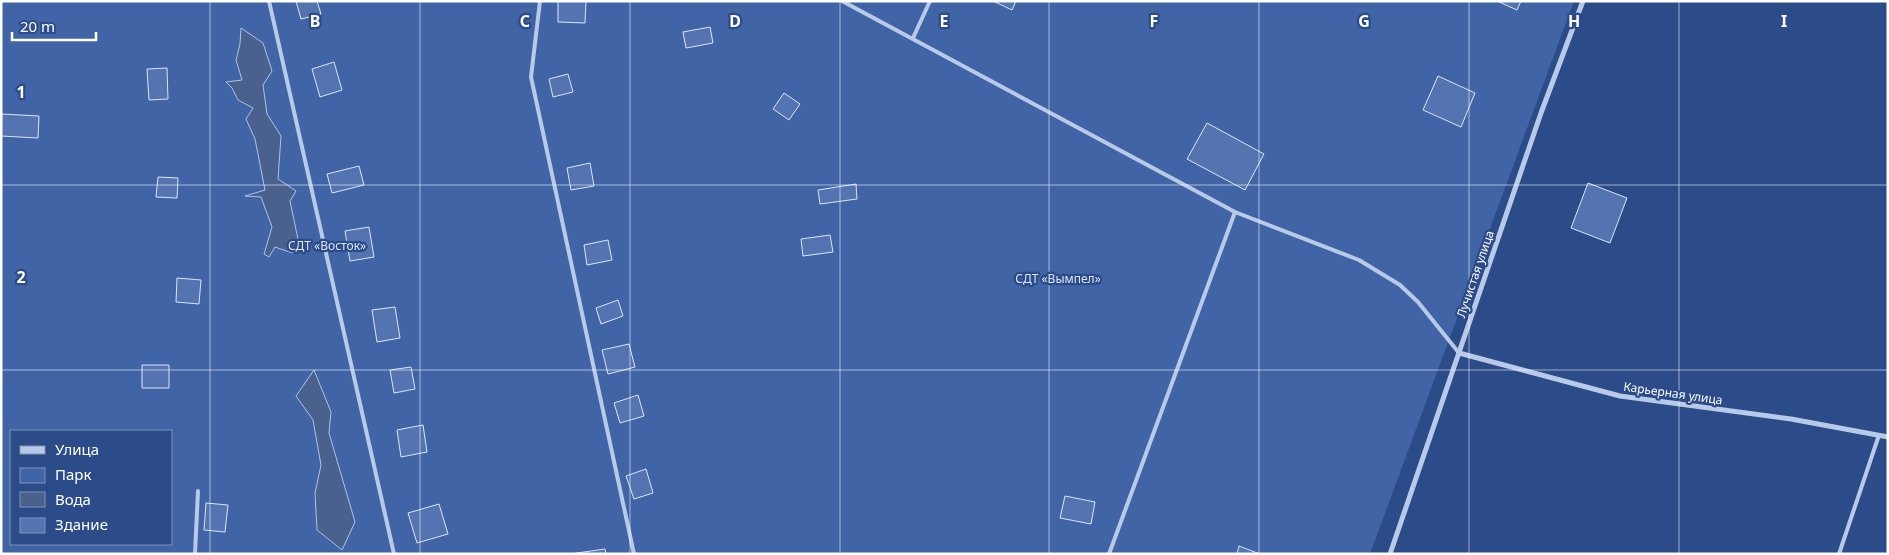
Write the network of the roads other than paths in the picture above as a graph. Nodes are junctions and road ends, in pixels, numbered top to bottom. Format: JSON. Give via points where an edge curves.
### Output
{"nodes":[{"id":1,"x":269,"y":1,"type":"edge"},
{"id":2,"x":540,"y":1,"type":"edge"},
{"id":3,"x":842,"y":1,"type":"edge"},
{"id":4,"x":930,"y":1,"type":"edge"},
{"id":5,"x":1583,"y":1,"type":"edge"},
{"id":6,"x":913,"y":38,"type":"junction"},
{"id":7,"x":1235,"y":212,"type":"junction"},
{"id":8,"x":1459,"y":353,"type":"junction"},
{"id":9,"x":1879,"y":435,"type":"junction"},
{"id":10,"x":1888,"y":437,"type":"edge"},
{"id":11,"x":198,"y":490,"type":"dead end"},
{"id":12,"x":195,"y":554,"type":"edge"},
{"id":13,"x":394,"y":554,"type":"edge"},
{"id":14,"x":634,"y":554,"type":"edge"},
{"id":15,"x":1109,"y":554,"type":"edge"},
{"id":16,"x":1390,"y":554,"type":"edge"},
{"id":17,"x":1839,"y":554,"type":"edge"}],
"edges":[{"from":1,"to":13,"type":"lane"},
{"from":2,"to":14,"type":"lane","via":[[531,77]]},
{"from":3,"to":6,"type":"lane"},
{"from":4,"to":6,"type":"lane"},
{"from":5,"to":8,"type":"street","name":"Лучистая улица"},
{"from":6,"to":7,"type":"lane"},
{"from":7,"to":8,"type":"lane","via":[[1359,260],[1400,285]]},
{"from":7,"to":15,"type":"lane"},
{"from":8,"to":9,"type":"street","name":"Карьерная улица","via":[[1620,396],[1791,418]]},
{"from":8,"to":16,"type":"street","name":"Лучистая улица"},
{"from":9,"to":10,"type":"street","name":"Карьерная улица"},
{"from":9,"to":17,"type":"lane"},
{"from":11,"to":12,"type":"lane"}]}
